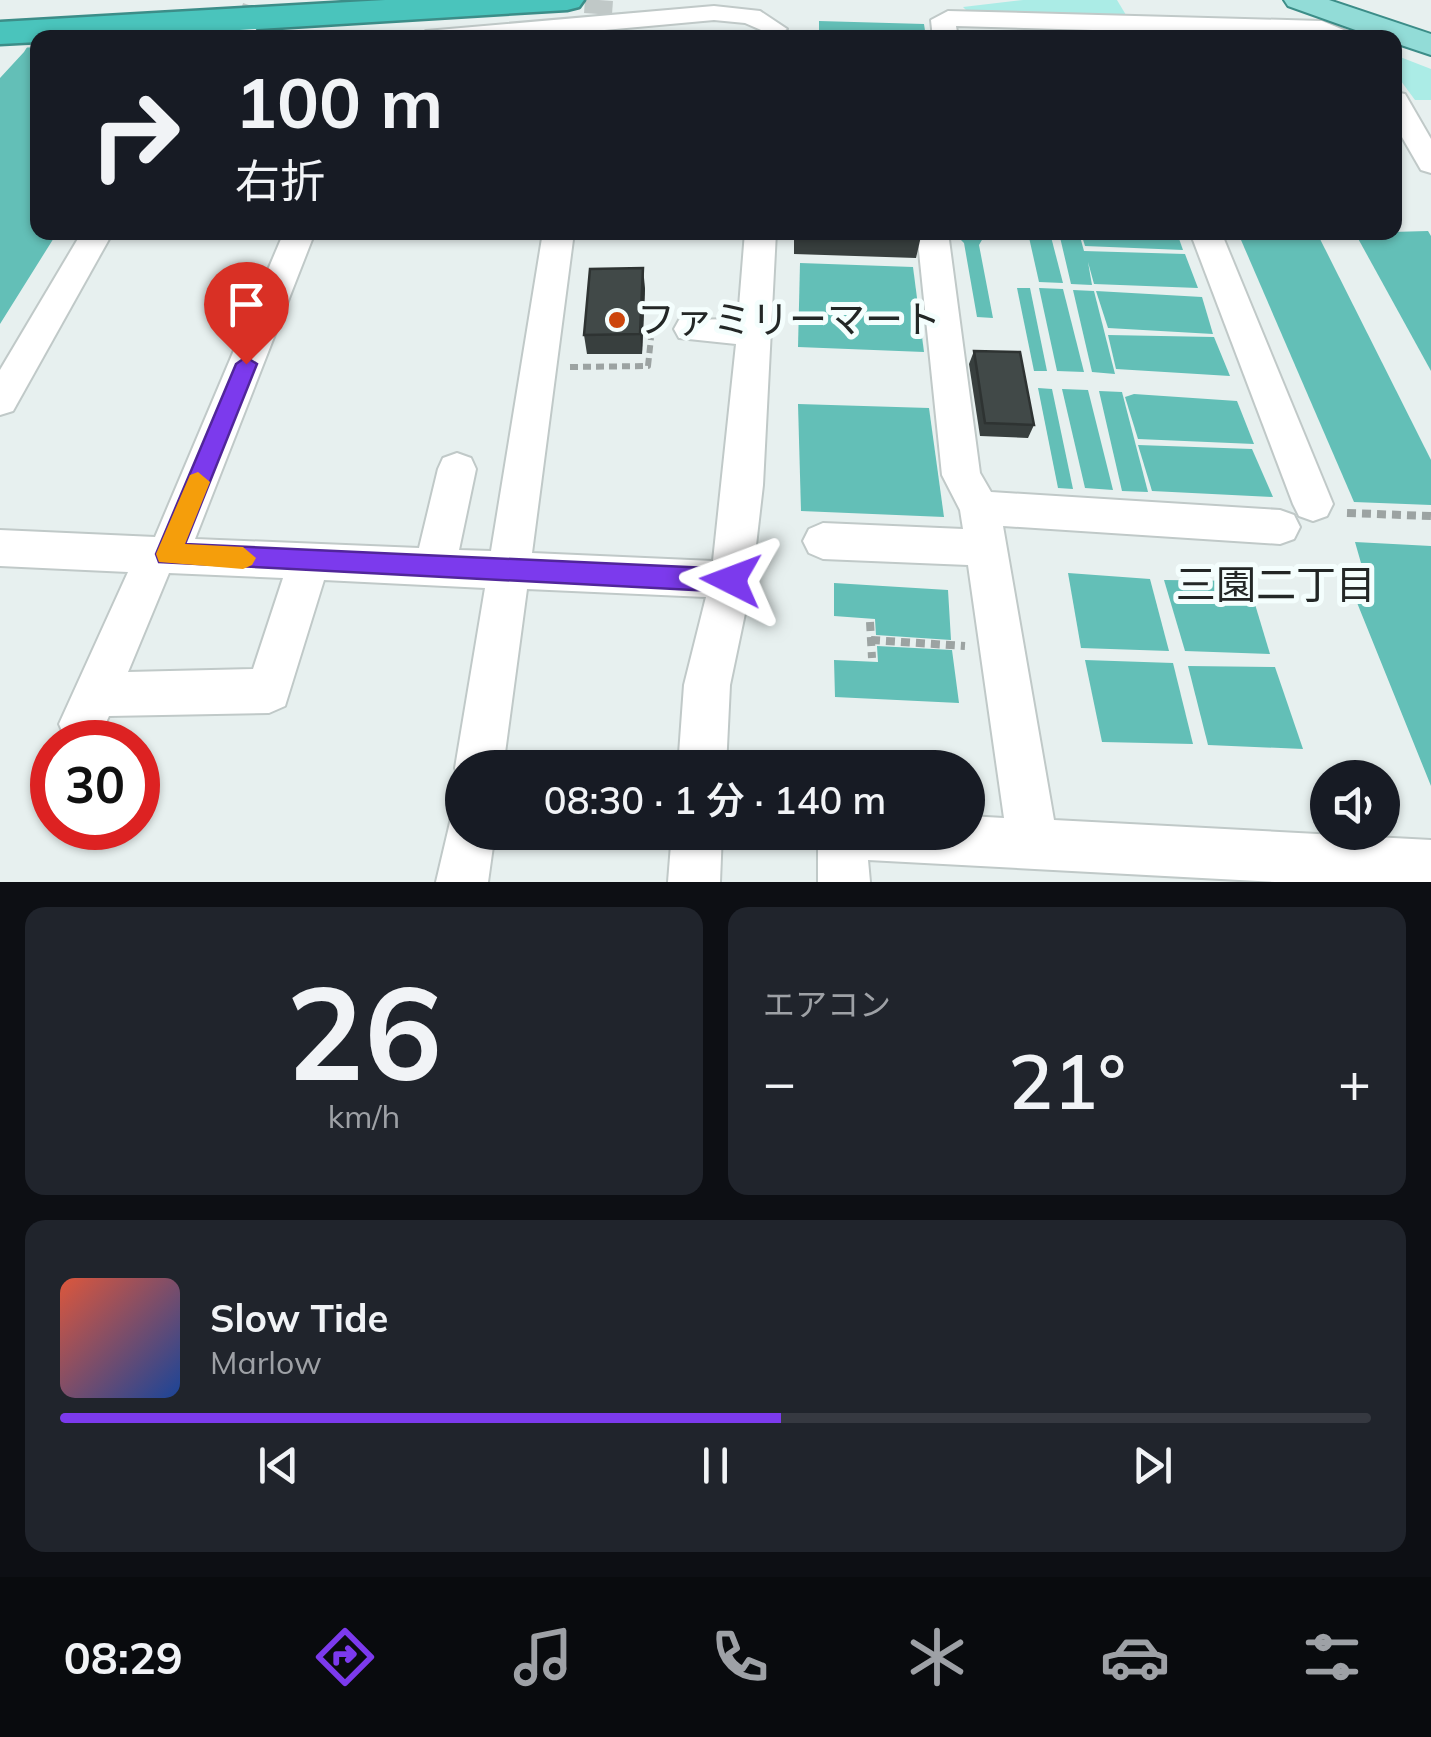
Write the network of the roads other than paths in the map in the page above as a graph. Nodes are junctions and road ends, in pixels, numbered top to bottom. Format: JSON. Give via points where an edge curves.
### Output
{"nodes":[{"id":1,"x":778,"y":0,"type":"edge"},
{"id":2,"x":1299,"y":0,"type":"edge"},
{"id":3,"x":1339,"y":0,"type":"edge"},
{"id":4,"x":0,"y":11,"type":"edge"},
{"id":5,"x":200,"y":11,"type":"edge"},
{"id":6,"x":588,"y":18,"type":"edge"},
{"id":7,"x":491,"y":30,"type":"edge"},
{"id":8,"x":770,"y":30,"type":"edge"},
{"id":9,"x":775,"y":30,"type":"edge"},
{"id":10,"x":945,"y":30,"type":"edge"},
{"id":11,"x":1124,"y":30,"type":"edge"},
{"id":12,"x":1328,"y":30,"type":"edge"},
{"id":13,"x":1387,"y":30,"type":"edge"},
{"id":14,"x":1431,"y":30,"type":"edge"},
{"id":15,"x":0,"y":32,"type":"edge"},
{"id":16,"x":1402,"y":35,"type":"edge"},
{"id":17,"x":1431,"y":45,"type":"edge"},
{"id":18,"x":1402,"y":112,"type":"edge"},
{"id":19,"x":1431,"y":164,"type":"edge"},
{"id":20,"x":93,"y":240,"type":"edge"},
{"id":21,"x":297,"y":240,"type":"edge"},
{"id":22,"x":558,"y":240,"type":"edge"},
{"id":23,"x":760,"y":240,"type":"edge"},
{"id":24,"x":933,"y":240,"type":"edge"},
{"id":25,"x":1208,"y":240,"type":"edge"},
{"id":26,"x":690,"y":329,"type":"dead end"},
{"id":27,"x":754,"y":332,"type":"junction"},
{"id":28,"x":0,"y":401,"type":"edge"},
{"id":29,"x":457,"y":469,"type":"dead end"},
{"id":30,"x":980,"y":508,"type":"junction"},
{"id":31,"x":823,"y":541,"type":"dead end"},
{"id":32,"x":0,"y":548,"type":"edge"},
{"id":33,"x":986,"y":548,"type":"junction"},
{"id":34,"x":163,"y":554,"type":"junction"},
{"id":35,"x":309,"y":561,"type":"junction"},
{"id":36,"x":435,"y":567,"type":"junction"},
{"id":37,"x":508,"y":570,"type":"junction"},
{"id":38,"x":731,"y":580,"type":"junction"},
{"id":39,"x":482,"y":750,"type":"edge"},
{"id":40,"x":703,"y":750,"type":"edge"},
{"id":41,"x":1033,"y":844,"type":"junction"},
{"id":42,"x":985,"y":845,"type":"edge"},
{"id":43,"x":467,"y":850,"type":"edge"},
{"id":44,"x":696,"y":850,"type":"edge"},
{"id":45,"x":1421,"y":870,"type":"edge"},
{"id":46,"x":462,"y":882,"type":"edge"},
{"id":47,"x":694,"y":882,"type":"edge"}],
"edges":[{"from":1,"to":9,"type":"street"},
{"from":2,"to":13,"type":"main road"},
{"from":3,"to":14,"type":"main road"},
{"from":4,"to":5,"type":"highway"},
{"from":5,"to":6,"type":"highway"},
{"from":5,"to":15,"type":"highway"},
{"from":6,"to":7,"type":"street"},
{"from":6,"to":8,"type":"street","via":[[714,12],[751,16]]},
{"from":10,"to":11,"type":"street","via":[[948,18]]},
{"from":11,"to":12,"type":"street"},
{"from":16,"to":17,"type":"main road"},
{"from":18,"to":19,"type":"street"},
{"from":20,"to":28,"type":"street"},
{"from":21,"to":34,"type":"street"},
{"from":22,"to":37,"type":"street"},
{"from":23,"to":27,"type":"street"},
{"from":24,"to":30,"type":"street","via":[[962,475]]},
{"from":25,"to":30,"type":"street","via":[[1296,515]]},
{"from":26,"to":27,"type":"street"},
{"from":27,"to":38,"type":"street"},
{"from":29,"to":36,"type":"street"},
{"from":30,"to":33,"type":"street"},
{"from":31,"to":33,"type":"street"},
{"from":32,"to":34,"type":"street"},
{"from":33,"to":41,"type":"street"},
{"from":34,"to":35,"type":"street"},
{"from":34,"to":35,"type":"street","via":[[89,709],[268,691]]},
{"from":35,"to":36,"type":"street"},
{"from":36,"to":37,"type":"street"},
{"from":37,"to":38,"type":"street"},
{"from":37,"to":39,"type":"street"},
{"from":38,"to":40,"type":"street","via":[[707,685]]},
{"from":41,"to":42,"type":"street"},
{"from":41,"to":45,"type":"street"},
{"from":43,"to":46,"type":"street"},
{"from":44,"to":47,"type":"street"}]}
